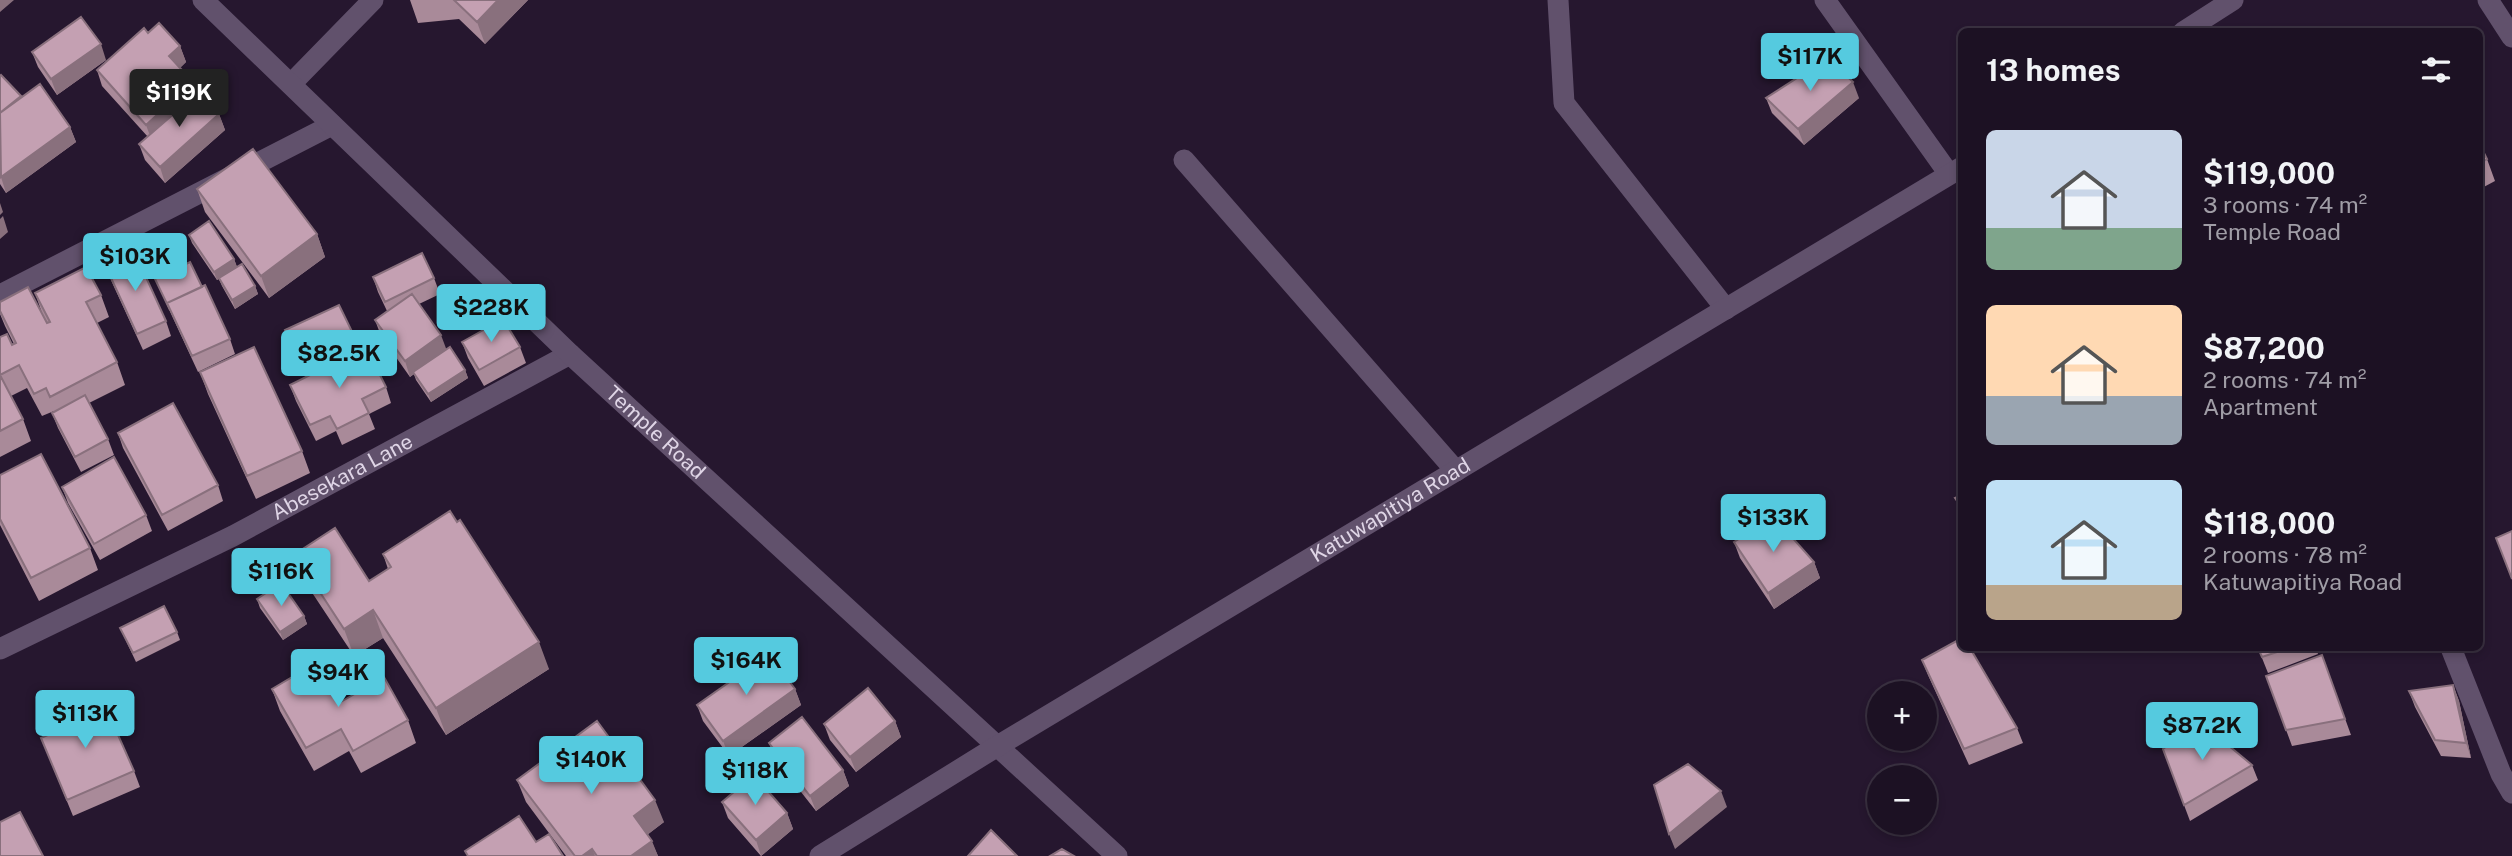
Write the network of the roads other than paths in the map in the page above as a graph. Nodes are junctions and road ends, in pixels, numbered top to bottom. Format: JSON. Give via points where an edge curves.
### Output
{"nodes":[{"id":1,"x":203,"y":0,"type":"edge"},
{"id":2,"x":373,"y":0,"type":"edge"},
{"id":3,"x":1558,"y":0,"type":"edge"},
{"id":4,"x":1825,"y":0,"type":"edge"},
{"id":5,"x":2233,"y":0,"type":"edge"},
{"id":6,"x":2488,"y":0,"type":"edge"},
{"id":7,"x":2196,"y":28,"type":"edge"},
{"id":8,"x":2512,"y":37,"type":"edge"},
{"id":9,"x":291,"y":84,"type":"junction"},
{"id":10,"x":332,"y":125,"type":"junction"},
{"id":11,"x":1184,"y":160,"type":"dead end"},
{"id":12,"x":1956,"y":170,"type":"edge"},
{"id":13,"x":0,"y":295,"type":"edge"},
{"id":14,"x":1726,"y":309,"type":"junction"},
{"id":15,"x":570,"y":354,"type":"junction"},
{"id":16,"x":1457,"y":471,"type":"junction"},
{"id":17,"x":0,"y":649,"type":"edge"},
{"id":18,"x":2452,"y":651,"type":"edge"},
{"id":19,"x":996,"y":747,"type":"junction"},
{"id":20,"x":2512,"y":793,"type":"edge"},
{"id":21,"x":820,"y":856,"type":"edge"},
{"id":22,"x":1117,"y":856,"type":"edge"}],
"edges":[{"from":1,"to":9,"type":"street","name":"Temple Road"},
{"from":2,"to":9,"type":"street"},
{"from":3,"to":14,"type":"street","via":[[1564,103]]},
{"from":4,"to":12,"type":"street"},
{"from":5,"to":7,"type":"street"},
{"from":6,"to":8,"type":"street"},
{"from":9,"to":10,"type":"street","name":"Temple Road"},
{"from":10,"to":13,"type":"street"},
{"from":10,"to":15,"type":"street","name":"Temple Road"},
{"from":11,"to":16,"type":"street"},
{"from":12,"to":14,"type":"street","name":"Katuwapitiya Road"},
{"from":14,"to":16,"type":"street","name":"Katuwapitiya Road"},
{"from":15,"to":17,"type":"street","name":"Abesekara Lane","via":[[233,536]]},
{"from":15,"to":19,"type":"street","name":"Temple Road"},
{"from":16,"to":19,"type":"street","name":"Katuwapitiya Road"},
{"from":18,"to":20,"type":"street"},
{"from":19,"to":21,"type":"street","name":"Katuwapitiya Road"},
{"from":19,"to":22,"type":"street","name":"Temple Road"}]}
